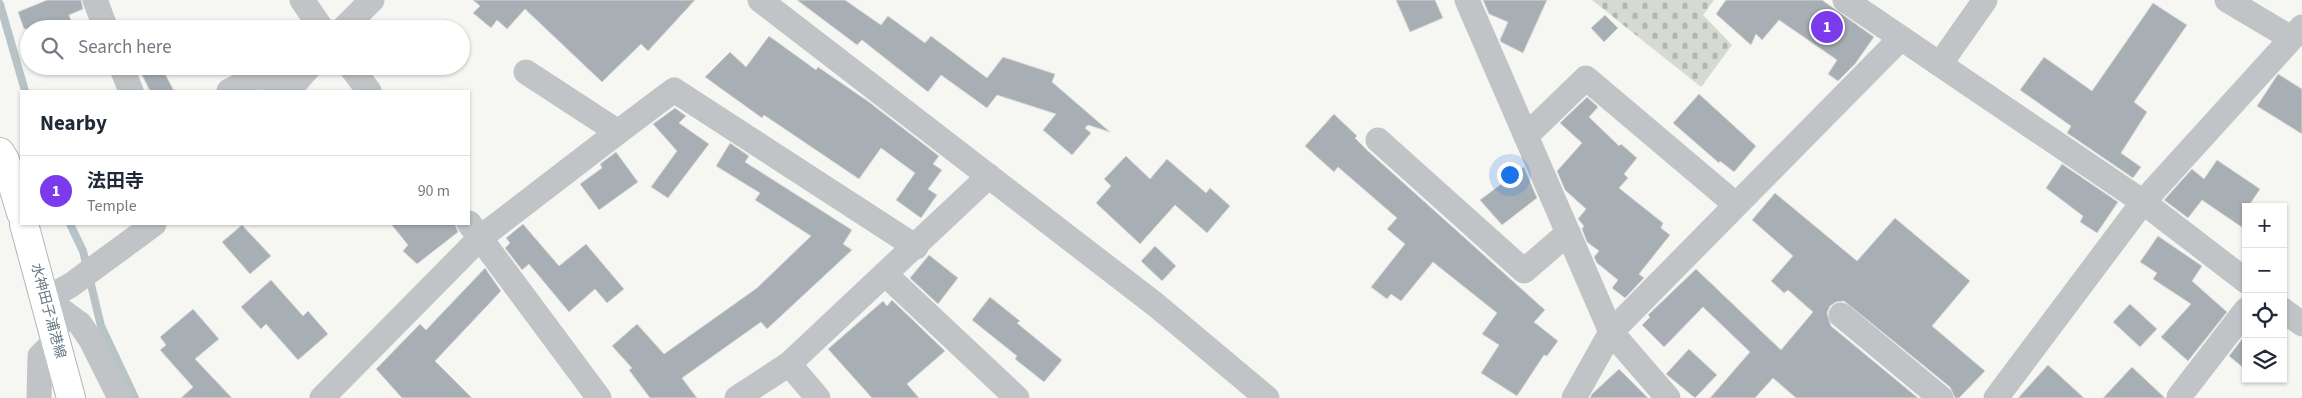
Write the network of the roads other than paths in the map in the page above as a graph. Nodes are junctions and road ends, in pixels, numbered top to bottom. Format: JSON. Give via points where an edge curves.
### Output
{"nodes":[{"id":1,"x":94,"y":0,"type":"edge"},
{"id":2,"x":302,"y":0,"type":"edge"},
{"id":3,"x":372,"y":0,"type":"edge"},
{"id":4,"x":760,"y":0,"type":"edge"},
{"id":5,"x":1467,"y":0,"type":"edge"},
{"id":6,"x":1845,"y":0,"type":"edge"},
{"id":7,"x":1985,"y":0,"type":"edge"},
{"id":8,"x":2227,"y":0,"type":"edge"},
{"id":9,"x":102,"y":20,"type":"edge"},
{"id":10,"x":316,"y":20,"type":"edge"},
{"id":11,"x":352,"y":20,"type":"edge"},
{"id":12,"x":2296,"y":33,"type":"edge"},
{"id":13,"x":1901,"y":38,"type":"junction"},
{"id":14,"x":1940,"y":64,"type":"junction"},
{"id":15,"x":526,"y":72,"type":"dead end"},
{"id":16,"x":125,"y":75,"type":"edge"},
{"id":17,"x":302,"y":75,"type":"edge"},
{"id":18,"x":357,"y":75,"type":"edge"},
{"id":19,"x":131,"y":90,"type":"edge"},
{"id":20,"x":231,"y":90,"type":"edge"},
{"id":21,"x":282,"y":90,"type":"edge"},
{"id":22,"x":289,"y":90,"type":"edge"},
{"id":23,"x":368,"y":90,"type":"edge"},
{"id":24,"x":618,"y":132,"type":"junction"},
{"id":25,"x":1526,"y":136,"type":"junction"},
{"id":26,"x":1378,"y":140,"type":"dead end"},
{"id":27,"x":0,"y":152,"type":"edge"},
{"id":28,"x":989,"y":176,"type":"junction"},
{"id":29,"x":2143,"y":202,"type":"junction"},
{"id":30,"x":1735,"y":204,"type":"junction"},
{"id":31,"x":20,"y":210,"type":"edge"},
{"id":32,"x":24,"y":225,"type":"edge"},
{"id":33,"x":153,"y":225,"type":"edge"},
{"id":34,"x":474,"y":230,"type":"edge"},
{"id":35,"x":1568,"y":233,"type":"junction"},
{"id":36,"x":916,"y":247,"type":"junction"},
{"id":37,"x":886,"y":275,"type":"junction"},
{"id":38,"x":2242,"y":278,"type":"edge"},
{"id":39,"x":46,"y":299,"type":"junction"},
{"id":40,"x":2287,"y":313,"type":"edge"},
{"id":41,"x":2242,"y":315,"type":"edge"},
{"id":42,"x":1841,"y":316,"type":"dead end"},
{"id":43,"x":2302,"y":324,"type":"edge"},
{"id":44,"x":1610,"y":332,"type":"junction"},
{"id":45,"x":56,"y":340,"type":"junction"},
{"id":46,"x":789,"y":364,"type":"junction"},
{"id":47,"x":40,"y":398,"type":"edge"},
{"id":48,"x":71,"y":398,"type":"edge"},
{"id":49,"x":120,"y":398,"type":"edge"},
{"id":50,"x":322,"y":398,"type":"edge"},
{"id":51,"x":599,"y":398,"type":"edge"},
{"id":52,"x":737,"y":398,"type":"edge"},
{"id":53,"x":818,"y":398,"type":"edge"},
{"id":54,"x":1017,"y":398,"type":"edge"},
{"id":55,"x":1267,"y":398,"type":"edge"},
{"id":56,"x":1574,"y":398,"type":"edge"},
{"id":57,"x":1668,"y":398,"type":"edge"},
{"id":58,"x":1941,"y":398,"type":"edge"},
{"id":59,"x":1996,"y":398,"type":"edge"},
{"id":60,"x":2180,"y":398,"type":"edge"}],
"edges":[{"from":1,"to":9,"type":"street"},
{"from":2,"to":10,"type":"street"},
{"from":3,"to":11,"type":"street"},
{"from":4,"to":28,"type":"street"},
{"from":5,"to":25,"type":"street"},
{"from":6,"to":13,"type":"street"},
{"from":7,"to":14,"type":"street"},
{"from":8,"to":12,"type":"street"},
{"from":12,"to":29,"type":"street"},
{"from":13,"to":14,"type":"street"},
{"from":13,"to":30,"type":"street"},
{"from":14,"to":29,"type":"street"},
{"from":15,"to":24,"type":"street"},
{"from":16,"to":19,"type":"street"},
{"from":17,"to":22,"type":"street"},
{"from":18,"to":23,"type":"street"},
{"from":20,"to":21,"type":"street","via":[[259,76],[273,81]]},
{"from":24,"to":34,"type":"street"},
{"from":24,"to":36,"type":"street","via":[[674,90]]},
{"from":25,"to":30,"type":"street","via":[[1586,78]]},
{"from":25,"to":35,"type":"street"},
{"from":26,"to":35,"type":"street","via":[[1524,271]]},
{"from":27,"to":31,"type":"main road"},
{"from":28,"to":36,"type":"street"},
{"from":28,"to":55,"type":"street","via":[[1156,305]]},
{"from":29,"to":38,"type":"street"},
{"from":29,"to":59,"type":"street"},
{"from":30,"to":44,"type":"street"},
{"from":32,"to":39,"type":"main road","name":"水神田子浦港線"},
{"from":33,"to":39,"type":"street"},
{"from":34,"to":50,"type":"street"},
{"from":34,"to":51,"type":"street"},
{"from":35,"to":44,"type":"street"},
{"from":36,"to":37,"type":"street"},
{"from":37,"to":46,"type":"street"},
{"from":37,"to":54,"type":"street"},
{"from":39,"to":45,"type":"main road","name":"水神田子浦港線"},
{"from":39,"to":49,"type":"street","via":[[80,324]]},
{"from":40,"to":43,"type":"street"},
{"from":41,"to":60,"type":"street"},
{"from":42,"to":58,"type":"street"},
{"from":44,"to":56,"type":"street"},
{"from":44,"to":57,"type":"street"},
{"from":45,"to":47,"type":"street","via":[[40,356]]},
{"from":45,"to":48,"type":"main road","name":"水神田子浦港線"},
{"from":46,"to":52,"type":"street"},
{"from":46,"to":53,"type":"street"}]}
